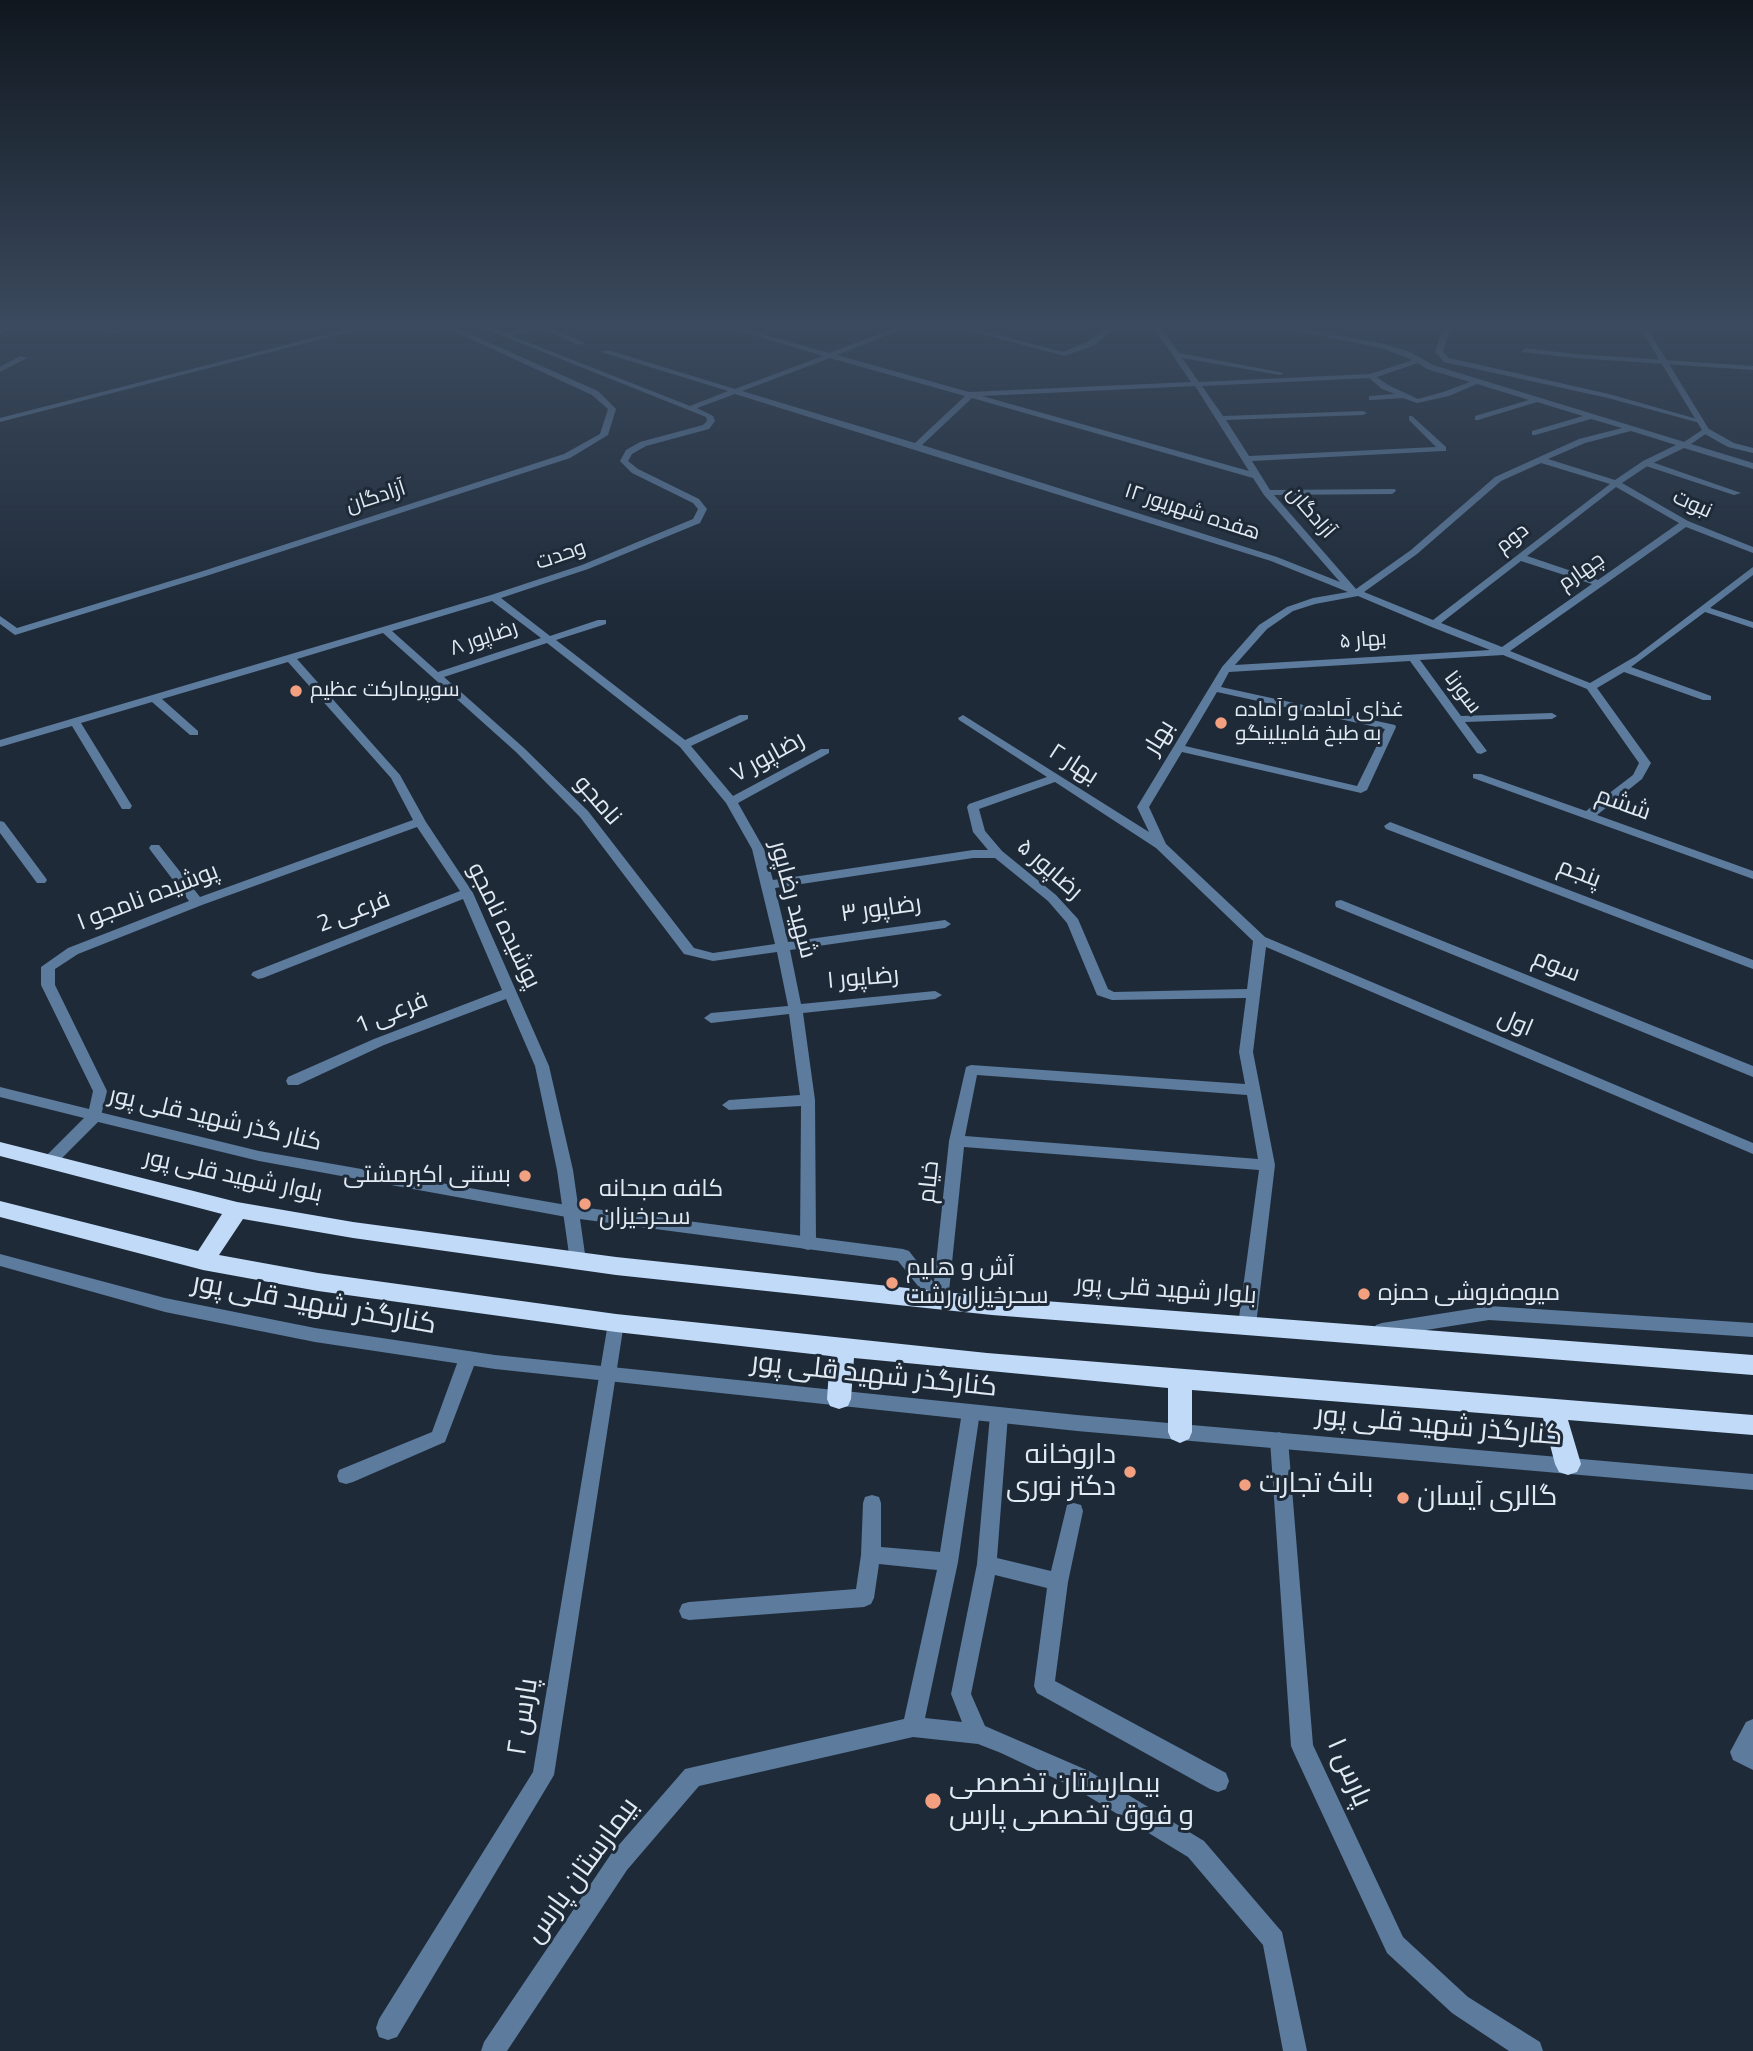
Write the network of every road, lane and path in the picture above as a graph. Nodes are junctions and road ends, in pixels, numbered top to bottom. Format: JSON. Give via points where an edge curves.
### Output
{"nodes":[{"id":1,"x":607,"y":424,"type":"edge"},
{"id":2,"x":709,"y":424,"type":"edge"},
{"id":3,"x":842,"y":424,"type":"edge"},
{"id":4,"x":940,"y":424,"type":"edge"},
{"id":5,"x":1075,"y":424,"type":"edge"},
{"id":6,"x":1226,"y":424,"type":"edge"},
{"id":7,"x":1418,"y":424,"type":"edge"},
{"id":8,"x":1567,"y":424,"type":"edge"},
{"id":9,"x":1619,"y":424,"type":"edge"},
{"id":10,"x":1701,"y":424,"type":"edge"},
{"id":11,"x":1633,"y":428,"type":"junction"},
{"id":12,"x":1706,"y":432,"type":"junction"},
{"id":13,"x":1535,"y":433,"type":"dead end"},
{"id":14,"x":1685,"y":444,"type":"junction"},
{"id":15,"x":916,"y":446,"type":"junction"},
{"id":16,"x":1753,"y":451,"type":"edge"},
{"id":17,"x":1248,"y":459,"type":"junction"},
{"id":18,"x":1538,"y":459,"type":"junction"},
{"id":19,"x":1646,"y":463,"type":"junction"},
{"id":20,"x":1753,"y":466,"type":"edge"},
{"id":21,"x":1257,"y":476,"type":"junction"},
{"id":22,"x":1616,"y":483,"type":"junction"},
{"id":23,"x":1392,"y":491,"type":"dead end"},
{"id":24,"x":1267,"y":493,"type":"junction"},
{"id":25,"x":1737,"y":493,"type":"dead end"},
{"id":26,"x":1685,"y":523,"type":"junction"},
{"id":27,"x":1753,"y":550,"type":"edge"},
{"id":28,"x":1519,"y":557,"type":"junction"},
{"id":29,"x":1753,"y":570,"type":"edge"},
{"id":30,"x":1599,"y":583,"type":"junction"},
{"id":31,"x":1355,"y":594,"type":"junction"},
{"id":32,"x":494,"y":597,"type":"junction"},
{"id":33,"x":1704,"y":609,"type":"junction"},
{"id":34,"x":0,"y":619,"type":"edge"},
{"id":35,"x":602,"y":622,"type":"dead end"},
{"id":36,"x":1433,"y":624,"type":"junction"},
{"id":37,"x":1753,"y":625,"type":"edge"},
{"id":38,"x":385,"y":630,"type":"junction"},
{"id":39,"x":546,"y":638,"type":"junction"},
{"id":40,"x":1502,"y":652,"type":"junction"},
{"id":41,"x":1412,"y":657,"type":"junction"},
{"id":42,"x":290,"y":658,"type":"junction"},
{"id":43,"x":1623,"y":668,"type":"junction"},
{"id":44,"x":1226,"y":669,"type":"junction"},
{"id":45,"x":435,"y":676,"type":"junction"},
{"id":46,"x":1591,"y":687,"type":"junction"},
{"id":47,"x":1213,"y":688,"type":"junction"},
{"id":48,"x":154,"y":698,"type":"junction"},
{"id":49,"x":1707,"y":698,"type":"dead end"},
{"id":50,"x":1552,"y":716,"type":"dead end"},
{"id":51,"x":744,"y":717,"type":"dead end"},
{"id":52,"x":963,"y":718,"type":"dead end"},
{"id":53,"x":1458,"y":719,"type":"junction"},
{"id":54,"x":75,"y":722,"type":"junction"},
{"id":55,"x":194,"y":733,"type":"dead end"},
{"id":56,"x":0,"y":744,"type":"edge"},
{"id":57,"x":684,"y":745,"type":"junction"},
{"id":58,"x":1178,"y":748,"type":"junction"},
{"id":59,"x":825,"y":751,"type":"dead end"},
{"id":60,"x":1482,"y":751,"type":"dead end"},
{"id":61,"x":1477,"y":776,"type":"dead end"},
{"id":62,"x":1055,"y":778,"type":"junction"},
{"id":63,"x":731,"y":802,"type":"junction"},
{"id":64,"x":126,"y":806,"type":"dead end"},
{"id":65,"x":1589,"y":815,"type":"junction"},
{"id":66,"x":421,"y":822,"type":"junction"},
{"id":67,"x":0,"y":825,"type":"edge"},
{"id":68,"x":1390,"y":826,"type":"dead end"},
{"id":69,"x":1161,"y":846,"type":"junction"},
{"id":70,"x":155,"y":848,"type":"dead end"},
{"id":71,"x":998,"y":854,"type":"junction"},
{"id":72,"x":1753,"y":876,"type":"edge"},
{"id":73,"x":41,"y":880,"type":"dead end"},
{"id":74,"x":768,"y":885,"type":"junction"},
{"id":75,"x":467,"y":893,"type":"junction"},
{"id":76,"x":197,"y":902,"type":"junction"},
{"id":77,"x":1341,"y":904,"type":"dead end"},
{"id":78,"x":944,"y":924,"type":"dead end"},
{"id":79,"x":1260,"y":940,"type":"junction"},
{"id":80,"x":783,"y":948,"type":"junction"},
{"id":81,"x":1753,"y":965,"type":"edge"},
{"id":82,"x":258,"y":975,"type":"dead end"},
{"id":83,"x":510,"y":992,"type":"junction"},
{"id":84,"x":1253,"y":993,"type":"junction"},
{"id":85,"x":935,"y":995,"type":"dead end"},
{"id":86,"x":796,"y":1008,"type":"junction"},
{"id":87,"x":711,"y":1018,"type":"dead end"},
{"id":88,"x":1753,"y":1072,"type":"edge"},
{"id":89,"x":293,"y":1081,"type":"dead end"},
{"id":90,"x":1253,"y":1090,"type":"junction"},
{"id":91,"x":0,"y":1092,"type":"edge"},
{"id":92,"x":808,"y":1100,"type":"junction"},
{"id":93,"x":729,"y":1105,"type":"dead end"},
{"id":94,"x":95,"y":1116,"type":"junction"},
{"id":95,"x":957,"y":1141,"type":"junction"},
{"id":96,"x":0,"y":1149,"type":"edge"},
{"id":97,"x":1753,"y":1149,"type":"edge"},
{"id":98,"x":48,"y":1163,"type":"junction"},
{"id":99,"x":1267,"y":1165,"type":"junction"},
{"id":100,"x":0,"y":1209,"type":"edge"},
{"id":101,"x":237,"y":1210,"type":"junction"},
{"id":102,"x":572,"y":1212,"type":"junction"},
{"id":103,"x":808,"y":1244,"type":"junction"},
{"id":104,"x":0,"y":1260,"type":"edge"},
{"id":105,"x":203,"y":1261,"type":"junction"},
{"id":106,"x":579,"y":1261,"type":"junction"},
{"id":107,"x":940,"y":1301,"type":"junction"},
{"id":108,"x":617,"y":1323,"type":"junction"},
{"id":109,"x":1247,"y":1325,"type":"junction"},
{"id":110,"x":1753,"y":1330,"type":"edge"},
{"id":111,"x":1358,"y":1334,"type":"junction"},
{"id":112,"x":843,"y":1347,"type":"junction"},
{"id":113,"x":468,"y":1358,"type":"junction"},
{"id":114,"x":1753,"y":1365,"type":"edge"},
{"id":115,"x":607,"y":1375,"type":"junction"},
{"id":116,"x":1180,"y":1378,"type":"junction"},
{"id":117,"x":839,"y":1399,"type":"junction"},
{"id":118,"x":1553,"y":1409,"type":"junction"},
{"id":119,"x":971,"y":1412,"type":"junction"},
{"id":120,"x":999,"y":1415,"type":"junction"},
{"id":121,"x":1753,"y":1425,"type":"edge"},
{"id":122,"x":1180,"y":1432,"type":"junction"},
{"id":123,"x":1279,"y":1440,"type":"junction"},
{"id":124,"x":1568,"y":1464,"type":"junction"},
{"id":125,"x":346,"y":1476,"type":"dead end"},
{"id":126,"x":1753,"y":1482,"type":"edge"},
{"id":127,"x":872,"y":1503,"type":"dead end"},
{"id":128,"x":1074,"y":1511,"type":"dead end"},
{"id":129,"x":871,"y":1555,"type":"junction"},
{"id":130,"x":948,"y":1562,"type":"junction"},
{"id":131,"x":987,"y":1564,"type":"junction"},
{"id":132,"x":1058,"y":1582,"type":"junction"},
{"id":133,"x":689,"y":1611,"type":"dead end"},
{"id":134,"x":913,"y":1727,"type":"junction"},
{"id":135,"x":1753,"y":1729,"type":"edge"},
{"id":136,"x":978,"y":1734,"type":"junction"},
{"id":137,"x":1753,"y":1759,"type":"edge"},
{"id":138,"x":1218,"y":1781,"type":"dead end"},
{"id":139,"x":388,"y":2028,"type":"dead end"},
{"id":140,"x":493,"y":2051,"type":"edge"},
{"id":141,"x":1295,"y":2051,"type":"edge"},
{"id":142,"x":1531,"y":2051,"type":"edge"}],
"edges":[{"from":1,"to":34,"type":"street","name":"آزادگان","via":[[604,435],[554,461],[204,575],[15,632]]},
{"from":2,"to":32,"type":"street","name":"وحدت","via":[[643,444],[624,461],[696,501],[703,509],[697,521],[585,567]]},
{"from":3,"to":15,"type":"street","name":"هفده شهریور ۱۲"},
{"from":4,"to":15,"type":"street"},
{"from":5,"to":21,"type":"street"},
{"from":6,"to":17,"type":"street","name":"آزادگان"},
{"from":7,"to":17,"type":"street","via":[[1443,449]]},
{"from":8,"to":13,"type":"street"},
{"from":9,"to":11,"type":"street"},
{"from":10,"to":12,"type":"street"},
{"from":11,"to":14,"type":"street"},
{"from":11,"to":18,"type":"street"},
{"from":12,"to":14,"type":"street","name":"نبوت"},
{"from":12,"to":16,"type":"street"},
{"from":14,"to":19,"type":"street","name":"نبوت"},
{"from":14,"to":20,"type":"street"},
{"from":15,"to":31,"type":"street","name":"هفده شهریور ۱۲","via":[[1274,559]]},
{"from":17,"to":21,"type":"street","name":"آزادگان"},
{"from":18,"to":22,"type":"street"},
{"from":18,"to":31,"type":"street","via":[[1499,479],[1414,552]]},
{"from":19,"to":22,"type":"street","name":"نبوت"},
{"from":19,"to":25,"type":"street"},
{"from":21,"to":24,"type":"street","name":"آزادگان"},
{"from":22,"to":26,"type":"street","name":"نبوت"},
{"from":22,"to":28,"type":"street","name":"دوم"},
{"from":23,"to":24,"type":"street"},
{"from":24,"to":31,"type":"street","name":"آزادگان"},
{"from":26,"to":27,"type":"street","name":"نبوت"},
{"from":26,"to":30,"type":"street","name":"چهارم"},
{"from":28,"to":30,"type":"street"},
{"from":28,"to":36,"type":"street","name":"دوم"},
{"from":29,"to":33,"type":"street"},
{"from":30,"to":40,"type":"street","name":"چهارم"},
{"from":31,"to":36,"type":"street","name":"هفده شهریور ۱۲"},
{"from":31,"to":44,"type":"street","name":"بهار","via":[[1290,608],[1263,627]]},
{"from":32,"to":38,"type":"street","name":"وحدت"},
{"from":32,"to":39,"type":"street","name":"شهید رضاپور"},
{"from":33,"to":37,"type":"street"},
{"from":33,"to":43,"type":"street"},
{"from":35,"to":39,"type":"street","name":"رضاپور ۸"},
{"from":36,"to":40,"type":"street","name":"هفده شهریور ۱۲"},
{"from":38,"to":42,"type":"street","name":"وحدت"},
{"from":38,"to":45,"type":"street","name":"نامجو"},
{"from":39,"to":45,"type":"street","name":"رضاپور ۸"},
{"from":39,"to":57,"type":"street","name":"شهید رضاپور"},
{"from":40,"to":41,"type":"street","name":"بهار ۵"},
{"from":40,"to":46,"type":"street","name":"هفده شهریور ۱۲"},
{"from":41,"to":44,"type":"street","name":"بهار ۵"},
{"from":41,"to":53,"type":"street","name":"سورنا"},
{"from":42,"to":48,"type":"street","name":"وحدت"},
{"from":42,"to":66,"type":"street","name":"پوشیده نامجو","via":[[396,777]]},
{"from":43,"to":46,"type":"street"},
{"from":43,"to":49,"type":"street"},
{"from":44,"to":47,"type":"street","name":"بهار"},
{"from":45,"to":80,"type":"street","name":"نامجو","via":[[584,814],[689,951],[713,957]]},
{"from":46,"to":65,"type":"street","via":[[1645,763],[1638,777]]},
{"from":47,"to":58,"type":"street","name":"بهار"},
{"from":47,"to":58,"type":"street","via":[[1391,727],[1361,790]]},
{"from":48,"to":54,"type":"street","name":"وحدت"},
{"from":48,"to":55,"type":"street"},
{"from":50,"to":53,"type":"street"},
{"from":51,"to":57,"type":"street"},
{"from":52,"to":62,"type":"street","name":"بهار ۲"},
{"from":53,"to":60,"type":"street","name":"سورنا"},
{"from":54,"to":56,"type":"street","name":"وحدت"},
{"from":54,"to":64,"type":"street"},
{"from":57,"to":63,"type":"street","name":"شهید رضاپور"},
{"from":58,"to":69,"type":"street","name":"بهار","via":[[1143,807]]},
{"from":59,"to":63,"type":"street","name":"رضاپور ۷"},
{"from":61,"to":65,"type":"street","name":"ششم"},
{"from":62,"to":69,"type":"street","name":"بهار ۲"},
{"from":62,"to":71,"type":"street","via":[[973,807],[979,832]]},
{"from":63,"to":74,"type":"street","name":"شهید رضاپور","via":[[758,849]]},
{"from":65,"to":72,"type":"street","name":"ششم"},
{"from":66,"to":75,"type":"street","name":"پوشیده نامجو"},
{"from":66,"to":76,"type":"street","name":"پوشیده نامجو ۱"},
{"from":67,"to":73,"type":"street"},
{"from":68,"to":81,"type":"street","name":"پنجم"},
{"from":69,"to":79,"type":"street","name":"بهار"},
{"from":70,"to":76,"type":"street"},
{"from":71,"to":74,"type":"street","name":"رضاپور ۵"},
{"from":71,"to":84,"type":"street","name":"رضاپور ۵","via":[[1052,898],[1073,922],[1102,992],[1112,996]]},
{"from":74,"to":80,"type":"street","name":"شهید رضاپور"},
{"from":75,"to":82,"type":"street","name":"فرعی 2"},
{"from":75,"to":83,"type":"street","name":"پوشیده نامجو"},
{"from":76,"to":94,"type":"street","name":"پوشیده نامجو ۱","via":[[73,951],[48,967],[48,985],[100,1091]]},
{"from":77,"to":88,"type":"street","name":"سوم"},
{"from":78,"to":80,"type":"street","name":"رضاپور ۳"},
{"from":79,"to":84,"type":"street"},
{"from":79,"to":97,"type":"street","name":"اول"},
{"from":80,"to":86,"type":"street","name":"شهید رضاپور"},
{"from":83,"to":89,"type":"street","name":"فرعی 1"},
{"from":83,"to":102,"type":"street","name":"پوشیده نامجو","via":[[542,1066]]},
{"from":84,"to":90,"type":"street","via":[[1246,1052]]},
{"from":85,"to":86,"type":"street","name":"رضاپور ۱"},
{"from":86,"to":87,"type":"street","name":"رضاپور ۱"},
{"from":86,"to":92,"type":"street","name":"شهید رضاپور"},
{"from":90,"to":95,"type":"street","name":"خیام","via":[[971,1070]]},
{"from":90,"to":99,"type":"street"},
{"from":91,"to":94,"type":"street","name":"کنار گذر شهید قلی پور"},
{"from":92,"to":93,"type":"street"},
{"from":92,"to":103,"type":"street","name":"شهید رضاپور"},
{"from":94,"to":98,"type":"street"},
{"from":94,"to":102,"type":"street","name":"کنار گذر شهید قلی پور","via":[[259,1156]]},
{"from":95,"to":99,"type":"street"},
{"from":95,"to":107,"type":"street","name":"خیام"},
{"from":96,"to":98,"type":"highway","name":"بلوار شهید قلی پور"},
{"from":98,"to":101,"type":"highway","name":"بلوار شهید قلی پور"},
{"from":99,"to":109,"type":"street"},
{"from":100,"to":105,"type":"highway"},
{"from":101,"to":105,"type":"highway"},
{"from":101,"to":106,"type":"highway","name":"بلوار شهید قلی پور"},
{"from":102,"to":103,"type":"street","name":"کنار گذر شهید قلی پور"},
{"from":102,"to":106,"type":"street","name":"پوشیده نامجو"},
{"from":103,"to":107,"type":"street","name":"کنار گذر شهید قلی پور","via":[[903,1255]]},
{"from":104,"to":113,"type":"street","name":"کنارگذر شهید قلی پور","via":[[165,1305],[315,1335]]},
{"from":105,"to":108,"type":"highway","via":[[318,1282]]},
{"from":106,"to":107,"type":"highway","name":"بلوار شهید قلی پور"},
{"from":107,"to":109,"type":"highway","name":"بلوار شهید قلی پور"},
{"from":108,"to":112,"type":"highway"},
{"from":108,"to":115,"type":"street","name":"پارس ۲"},
{"from":109,"to":111,"type":"highway","name":"بلوار شهید قلی پور"},
{"from":110,"to":111,"type":"street","via":[[1489,1314]]},
{"from":111,"to":114,"type":"highway","name":"بلوار شهید قلی پور"},
{"from":112,"to":116,"type":"highway"},
{"from":112,"to":117,"type":"highway"},
{"from":113,"to":115,"type":"street","name":"کنارگذر شهید قلی پور"},
{"from":113,"to":125,"type":"street","via":[[439,1437]]},
{"from":115,"to":117,"type":"street","name":"کنارگذر شهید قلی پور"},
{"from":115,"to":139,"type":"street","name":"پارس ۲","via":[[543,1776]]},
{"from":116,"to":118,"type":"highway"},
{"from":116,"to":122,"type":"highway"},
{"from":117,"to":119,"type":"street","name":"کنارگذر شهید قلی پور"},
{"from":118,"to":121,"type":"highway"},
{"from":118,"to":124,"type":"highway"},
{"from":119,"to":120,"type":"street","name":"کنارگذر شهید قلی پور"},
{"from":119,"to":130,"type":"street"},
{"from":120,"to":122,"type":"street","name":"کنارگذر شهید قلی پور"},
{"from":120,"to":131,"type":"street"},
{"from":122,"to":123,"type":"street","name":"کنارگذر شهید قلی پور"},
{"from":123,"to":124,"type":"street","name":"کنارگذر شهید قلی پور"},
{"from":123,"to":142,"type":"street","name":"پارس ۱","via":[[1302,1746],[1395,1945],[1460,2005]]},
{"from":124,"to":126,"type":"street","name":"کنارگذر شهید قلی پور"},
{"from":127,"to":129,"type":"street"},
{"from":128,"to":132,"type":"street"},
{"from":129,"to":130,"type":"street"},
{"from":129,"to":133,"type":"street","via":[[864,1598]]},
{"from":130,"to":134,"type":"street"},
{"from":131,"to":132,"type":"street"},
{"from":131,"to":136,"type":"street","via":[[961,1695]]},
{"from":132,"to":138,"type":"street","via":[[1044,1686]]},
{"from":134,"to":136,"type":"street","name":"بیمارستان پارس"},
{"from":134,"to":140,"type":"street","name":"بیمارستان پارس","via":[[693,1777],[619,1863]]},
{"from":135,"to":137,"type":"street","via":[[1741,1752]]},
{"from":136,"to":141,"type":"street","name":"بیمارستان پارس","via":[[1081,1779],[1196,1849],[1273,1940]]}]}
